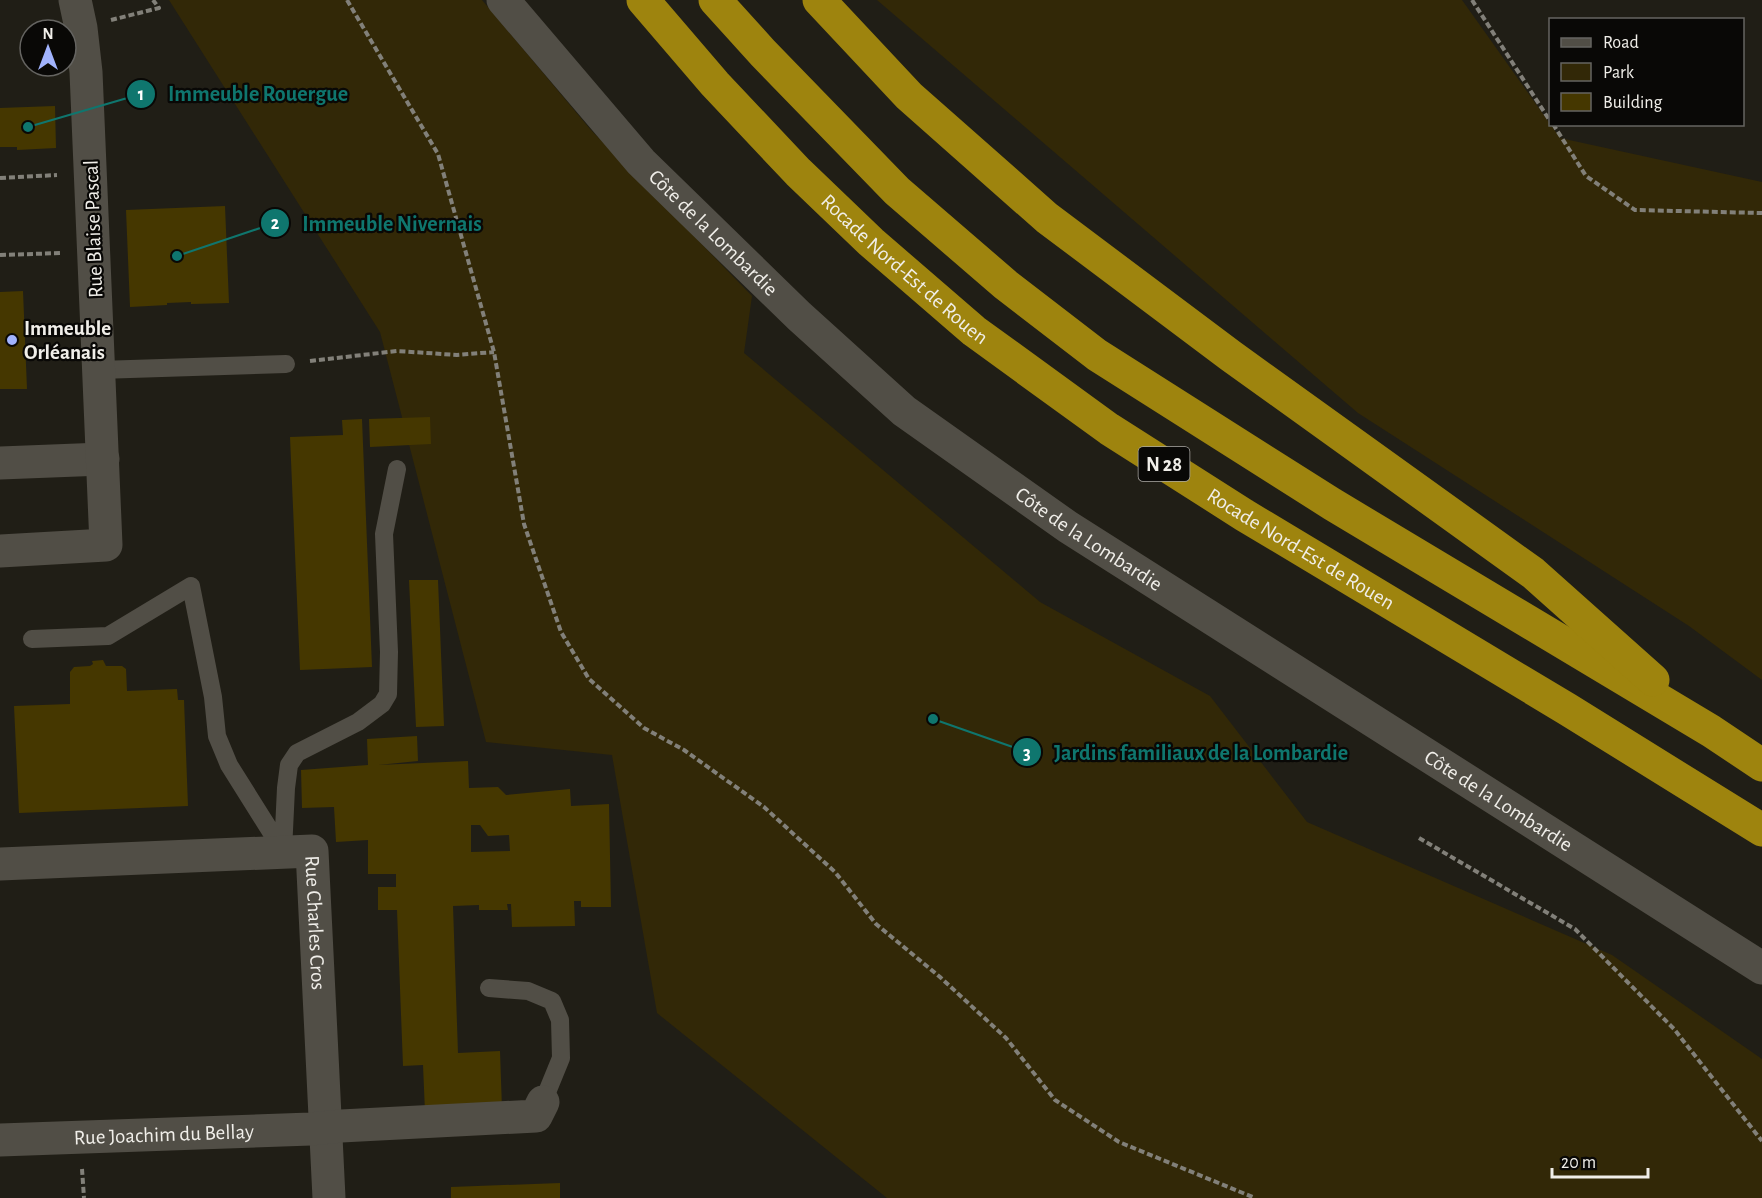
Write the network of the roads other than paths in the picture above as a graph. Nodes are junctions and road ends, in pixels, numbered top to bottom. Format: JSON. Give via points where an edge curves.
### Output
{"nodes":[{"id":1,"x":503,"y":0,"type":"edge"},
{"id":2,"x":643,"y":0,"type":"edge"},
{"id":3,"x":715,"y":0,"type":"edge"},
{"id":4,"x":819,"y":0,"type":"edge"},
{"id":5,"x":78,"y":14,"type":"edge"},
{"id":6,"x":286,"y":364,"type":"road end"},
{"id":7,"x":99,"y":370,"type":"junction"},
{"id":8,"x":103,"y":459,"type":"junction"},
{"id":9,"x":0,"y":463,"type":"edge"},
{"id":10,"x":397,"y":469,"type":"dead end"},
{"id":11,"x":0,"y":551,"type":"edge"},
{"id":12,"x":32,"y":639,"type":"dead end"},
{"id":13,"x":1711,"y":731,"type":"junction"},
{"id":14,"x":1762,"y":765,"type":"edge"},
{"id":15,"x":1762,"y":830,"type":"edge"},
{"id":16,"x":284,"y":851,"type":"junction"},
{"id":17,"x":0,"y":864,"type":"edge"},
{"id":18,"x":1762,"y":968,"type":"edge"},
{"id":19,"x":489,"y":988,"type":"dead end"},
{"id":20,"x":543,"y":1102,"type":"joint"},
{"id":21,"x":326,"y":1127,"type":"junction"},
{"id":22,"x":0,"y":1140,"type":"edge"},
{"id":23,"x":328,"y":1198,"type":"edge"}],
"edges":[{"from":1,"to":18,"type":"street","name":"Côte de la Lombardie","via":[[641,162],[799,316],[904,411],[1068,528]]},
{"from":2,"to":15,"type":"highway","name":"Rocade Nord-Est de Rouen","number":"N 28","via":[[798,172],[871,242],[974,331],[1109,429],[1244,515]]},
{"from":3,"to":13,"type":"highway","number":"N 28","via":[[897,191],[1006,285],[1097,355],[1332,504]]},
{"from":4,"to":13,"type":"highway","via":[[909,96],[1047,218],[1533,573]]},
{"from":5,"to":7,"type":"street","name":"Rue Blaise Pascal","via":[[86,72]]},
{"from":6,"to":7,"type":"lane"},
{"from":7,"to":8,"type":"street","name":"Rue Blaise Pascal"},
{"from":8,"to":9,"type":"street"},
{"from":8,"to":11,"type":"street","name":"Rue Blaise Pascal","via":[[106,545]]},
{"from":10,"to":16,"type":"lane","via":[[384,534],[388,694],[382,704],[358,722],[297,753],[289,765]]},
{"from":12,"to":16,"type":"lane","via":[[108,636],[190,586],[217,736],[229,765]]},
{"from":13,"to":14,"type":"highway","number":"N 28"},
{"from":16,"to":17,"type":"street","name":"Rue Charles Cros"},
{"from":16,"to":21,"type":"street","name":"Rue Charles Cros","via":[[312,851]]},
{"from":19,"to":20,"type":"lane","via":[[528,991],[552,1001],[560,1020],[561,1058]]},
{"from":20,"to":21,"type":"street","name":"Rue Joachim du Bellay","via":[[536,1116]]},
{"from":21,"to":22,"type":"street","name":"Rue Joachim du Bellay"},
{"from":21,"to":23,"type":"street","name":"Rue Charles Cros"}]}
